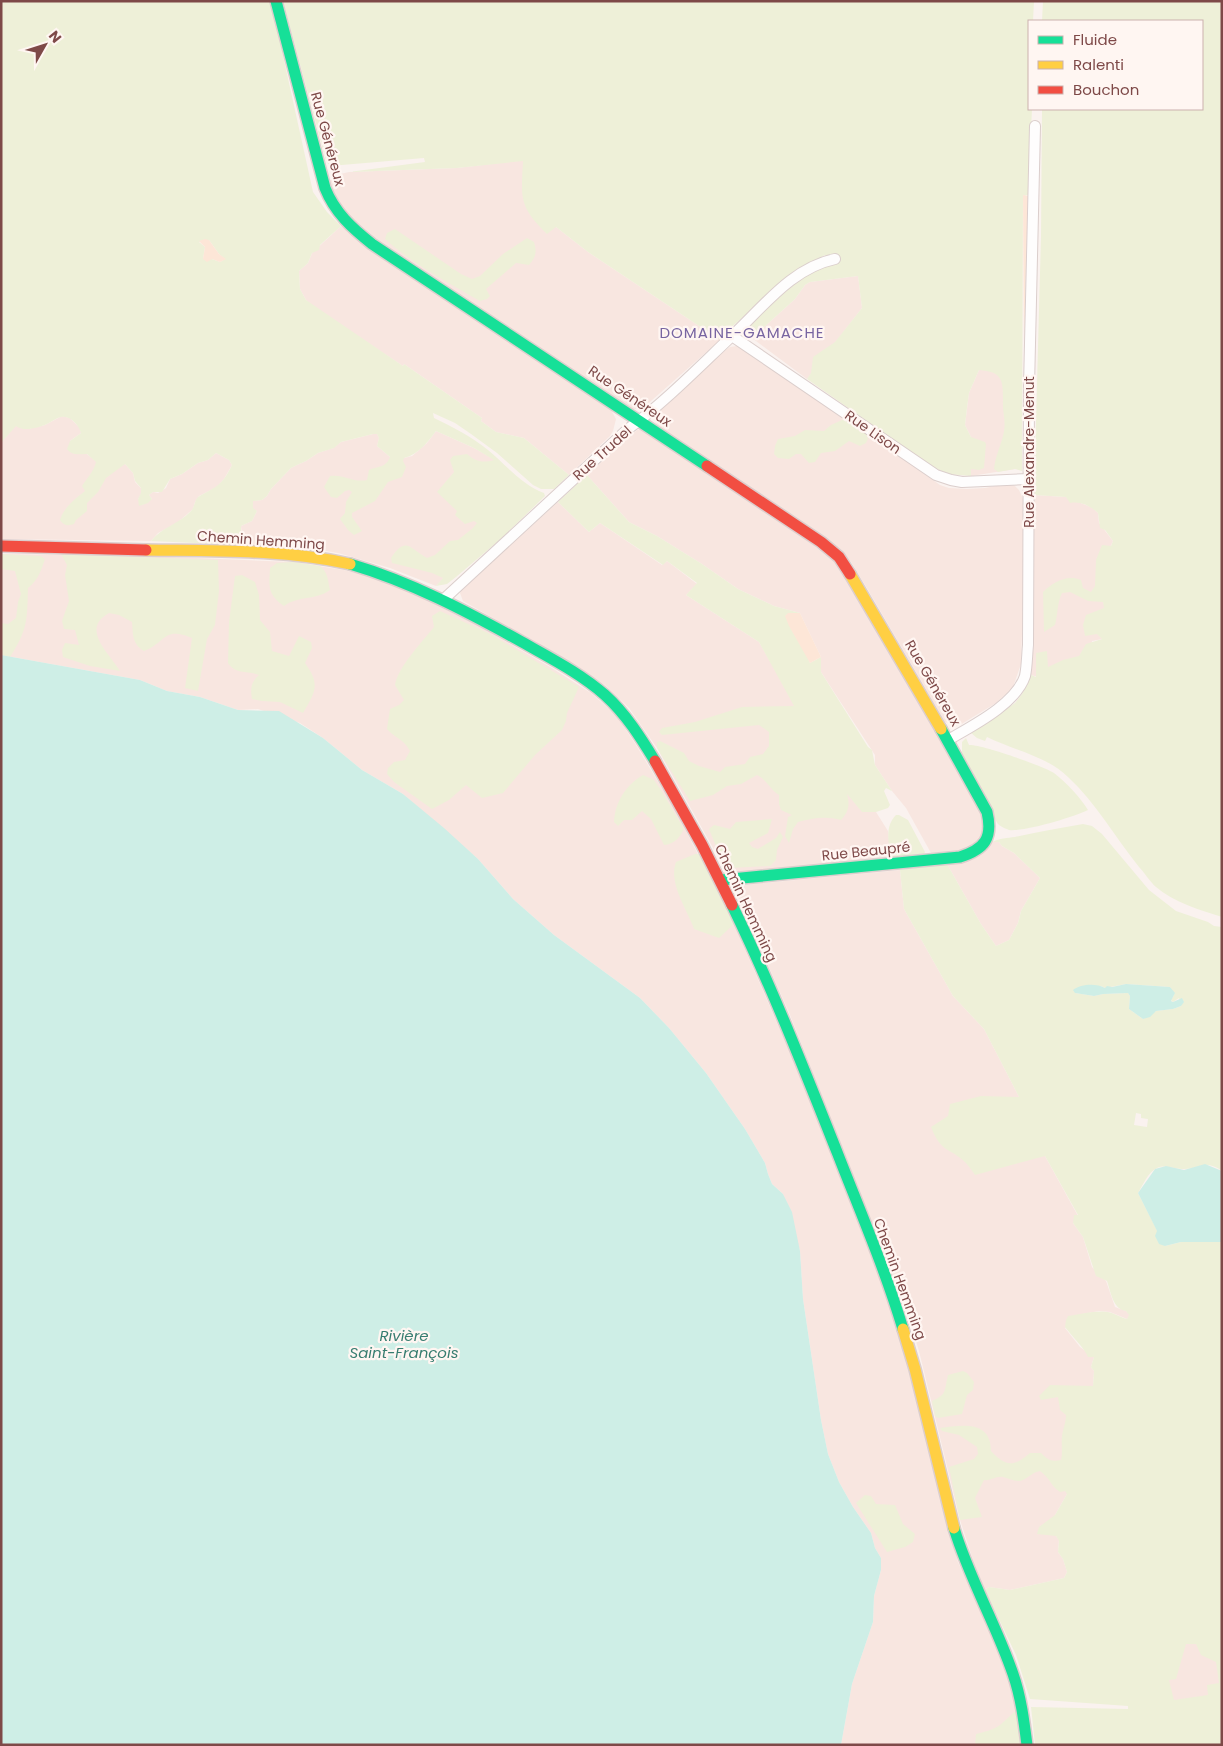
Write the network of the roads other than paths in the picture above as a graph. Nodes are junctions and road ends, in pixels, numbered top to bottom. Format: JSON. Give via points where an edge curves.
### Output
{"nodes":[{"id":1,"x":276,"y":1,"type":"edge"},
{"id":2,"x":1035,"y":126,"type":"dead end"},
{"id":3,"x":835,"y":259,"type":"dead end"},
{"id":4,"x":732,"y":336,"type":"junction"},
{"id":5,"x":640,"y":420,"type":"junction"},
{"id":6,"x":1028,"y":479,"type":"junction"},
{"id":7,"x":1,"y":546,"type":"edge"},
{"id":8,"x":444,"y":599,"type":"junction"},
{"id":9,"x":948,"y":740,"type":"junction"},
{"id":10,"x":989,"y":820,"type":"joint"},
{"id":11,"x":721,"y":880,"type":"junction"},
{"id":12,"x":1027,"y":1745,"type":"edge"}],
"edges":[{"from":1,"to":5,"type":"street","name":"Rue Généreux","via":[[325,188],[332,206],[348,225]]},
{"from":2,"to":6,"type":"street","name":"Rue Alexandre-Menut"},
{"from":3,"to":4,"type":"street","name":"Rue Trudel","via":[[800,273]]},
{"from":4,"to":5,"type":"street","name":"Rue Trudel"},
{"from":4,"to":6,"type":"street","name":"Rue Lison","via":[[936,475],[962,482]]},
{"from":5,"to":8,"type":"street","name":"Rue Trudel"},
{"from":5,"to":9,"type":"street","name":"Rue Généreux","via":[[839,557],[862,590]]},
{"from":6,"to":9,"type":"street","name":"Rue Alexandre-Menut","via":[[1028,645],[1024,677],[1019,690],[1007,702]]},
{"from":7,"to":8,"type":"street","name":"Chemin Hemming","via":[[307,555],[372,570]]},
{"from":8,"to":11,"type":"street","name":"Chemin Hemming","via":[[579,676],[614,703],[646,746]]},
{"from":9,"to":10,"type":"street","name":"Rue Généreux"},
{"from":10,"to":11,"type":"street","name":"Rue Beaupré","via":[[990,833],[984,844],[960,857]]},
{"from":11,"to":12,"type":"street","name":"Chemin Hemming","via":[[795,1048],[892,1295],[917,1376],[958,1539],[1014,1675]]}]}
